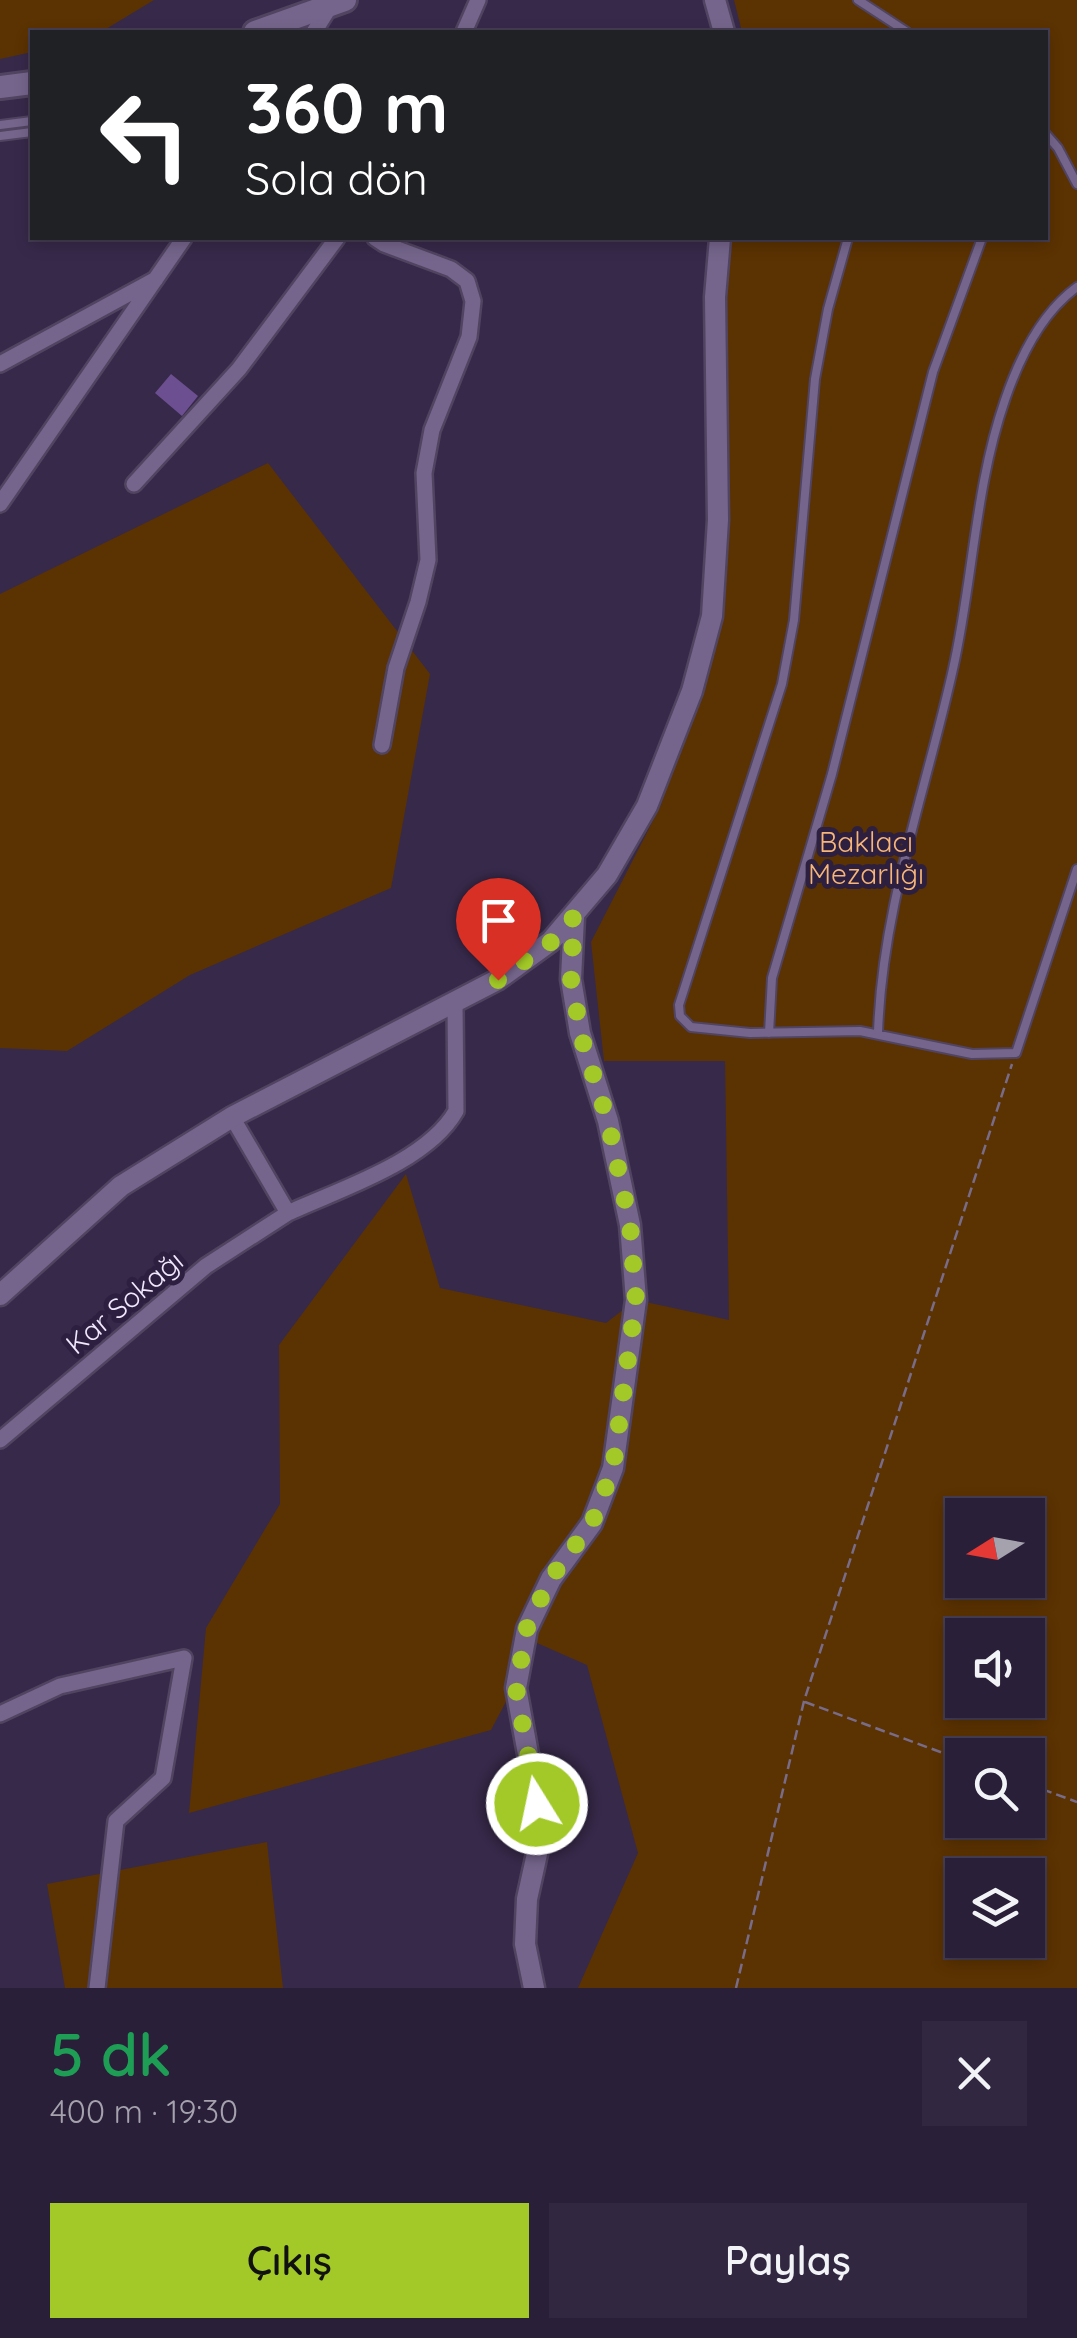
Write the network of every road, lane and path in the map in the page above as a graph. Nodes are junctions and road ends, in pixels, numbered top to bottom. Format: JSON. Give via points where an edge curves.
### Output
{"nodes":[{"id":1,"x":478,"y":0,"type":"edge"},
{"id":2,"x":715,"y":0,"type":"edge"},
{"id":3,"x":858,"y":0,"type":"edge"},
{"id":4,"x":338,"y":3,"type":"edge"},
{"id":5,"x":261,"y":30,"type":"edge"},
{"id":6,"x":316,"y":30,"type":"edge"},
{"id":7,"x":465,"y":30,"type":"edge"},
{"id":8,"x":723,"y":30,"type":"edge"},
{"id":9,"x":902,"y":30,"type":"edge"},
{"id":10,"x":30,"y":83,"type":"edge"},
{"id":11,"x":0,"y":87,"type":"edge"},
{"id":12,"x":30,"y":121,"type":"edge"},
{"id":13,"x":0,"y":125,"type":"edge"},
{"id":14,"x":30,"y":132,"type":"edge"},
{"id":15,"x":0,"y":136,"type":"edge"},
{"id":16,"x":1048,"y":137,"type":"edge"},
{"id":17,"x":1077,"y":184,"type":"edge"},
{"id":18,"x":183,"y":240,"type":"edge"},
{"id":19,"x":336,"y":240,"type":"edge"},
{"id":20,"x":378,"y":240,"type":"edge"},
{"id":21,"x":720,"y":240,"type":"edge"},
{"id":22,"x":847,"y":240,"type":"edge"},
{"id":23,"x":981,"y":240,"type":"edge"},
{"id":24,"x":159,"y":277,"type":"junction"},
{"id":25,"x":1077,"y":287,"type":"edge"},
{"id":26,"x":0,"y":364,"type":"edge"},
{"id":27,"x":134,"y":484,"type":"dead end"},
{"id":28,"x":0,"y":504,"type":"edge"},
{"id":29,"x":382,"y":745,"type":"dead end"},
{"id":30,"x":1077,"y":869,"type":"edge"},
{"id":31,"x":574,"y":917,"type":"junction"},
{"id":32,"x":455,"y":1002,"type":"junction"},
{"id":33,"x":768,"y":1033,"type":"junction"},
{"id":34,"x":878,"y":1033,"type":"junction"},
{"id":35,"x":1016,"y":1053,"type":"junction"},
{"id":36,"x":232,"y":1117,"type":"junction"},
{"id":37,"x":288,"y":1214,"type":"junction"},
{"id":38,"x":5,"y":1285,"type":"edge"},
{"id":39,"x":0,"y":1440,"type":"edge"},
{"id":40,"x":804,"y":1701,"type":"junction"},
{"id":41,"x":0,"y":1714,"type":"edge"},
{"id":42,"x":945,"y":1754,"type":"edge"},
{"id":43,"x":1045,"y":1790,"type":"edge"},
{"id":44,"x":1077,"y":1802,"type":"edge"},
{"id":45,"x":97,"y":1988,"type":"edge"},
{"id":46,"x":534,"y":1988,"type":"edge"},
{"id":47,"x":736,"y":1988,"type":"edge"}],
"edges":[{"from":1,"to":7,"type":"street"},
{"from":2,"to":8,"type":"street"},
{"from":3,"to":9,"type":"lane"},
{"from":4,"to":5,"type":"main road"},
{"from":4,"to":6,"type":"street"},
{"from":10,"to":11,"type":"main road"},
{"from":12,"to":13,"type":"lane"},
{"from":14,"to":15,"type":"lane"},
{"from":16,"to":17,"type":"lane"},
{"from":18,"to":24,"type":"street"},
{"from":19,"to":27,"type":"street","via":[[239,369]]},
{"from":20,"to":29,"type":"street","via":[[451,270],[467,281],[473,301],[468,337],[432,430],[424,473],[428,560]]},
{"from":21,"to":31,"type":"street","via":[[712,616],[692,691],[647,806]]},
{"from":22,"to":33,"type":"lane","via":[[815,378],[794,620],[782,684],[679,1005],[691,1027]]},
{"from":23,"to":33,"type":"lane","via":[[933,372],[832,774],[772,978]]},
{"from":24,"to":26,"type":"street"},
{"from":24,"to":28,"type":"street"},
{"from":25,"to":34,"type":"lane","via":[[1043,321],[996,430],[954,667],[892,906]]},
{"from":30,"to":35,"type":"lane"},
{"from":31,"to":32,"type":"street","via":[[498,980]]},
{"from":31,"to":46,"type":"street","via":[[571,979],[630,1224],[636,1300],[613,1468],[592,1523],[550,1579],[527,1628],[516,1688],[542,1831],[525,1944]]},
{"from":32,"to":36,"type":"street"},
{"from":32,"to":37,"type":"street","name":"Kar Sokağı","via":[[456,1111],[448,1124],[422,1151]]},
{"from":33,"to":34,"type":"lane"},
{"from":34,"to":35,"type":"lane","via":[[972,1054]]},
{"from":35,"to":40,"type":"path"},
{"from":36,"to":37,"type":"street"},
{"from":36,"to":38,"type":"street","via":[[122,1186]]},
{"from":37,"to":39,"type":"street","name":"Kar Sokağı","via":[[206,1266]]},
{"from":40,"to":42,"type":"path"},
{"from":40,"to":47,"type":"path"},
{"from":41,"to":45,"type":"street","via":[[60,1686],[184,1658],[163,1778],[116,1821]]},
{"from":43,"to":44,"type":"path"}]}
